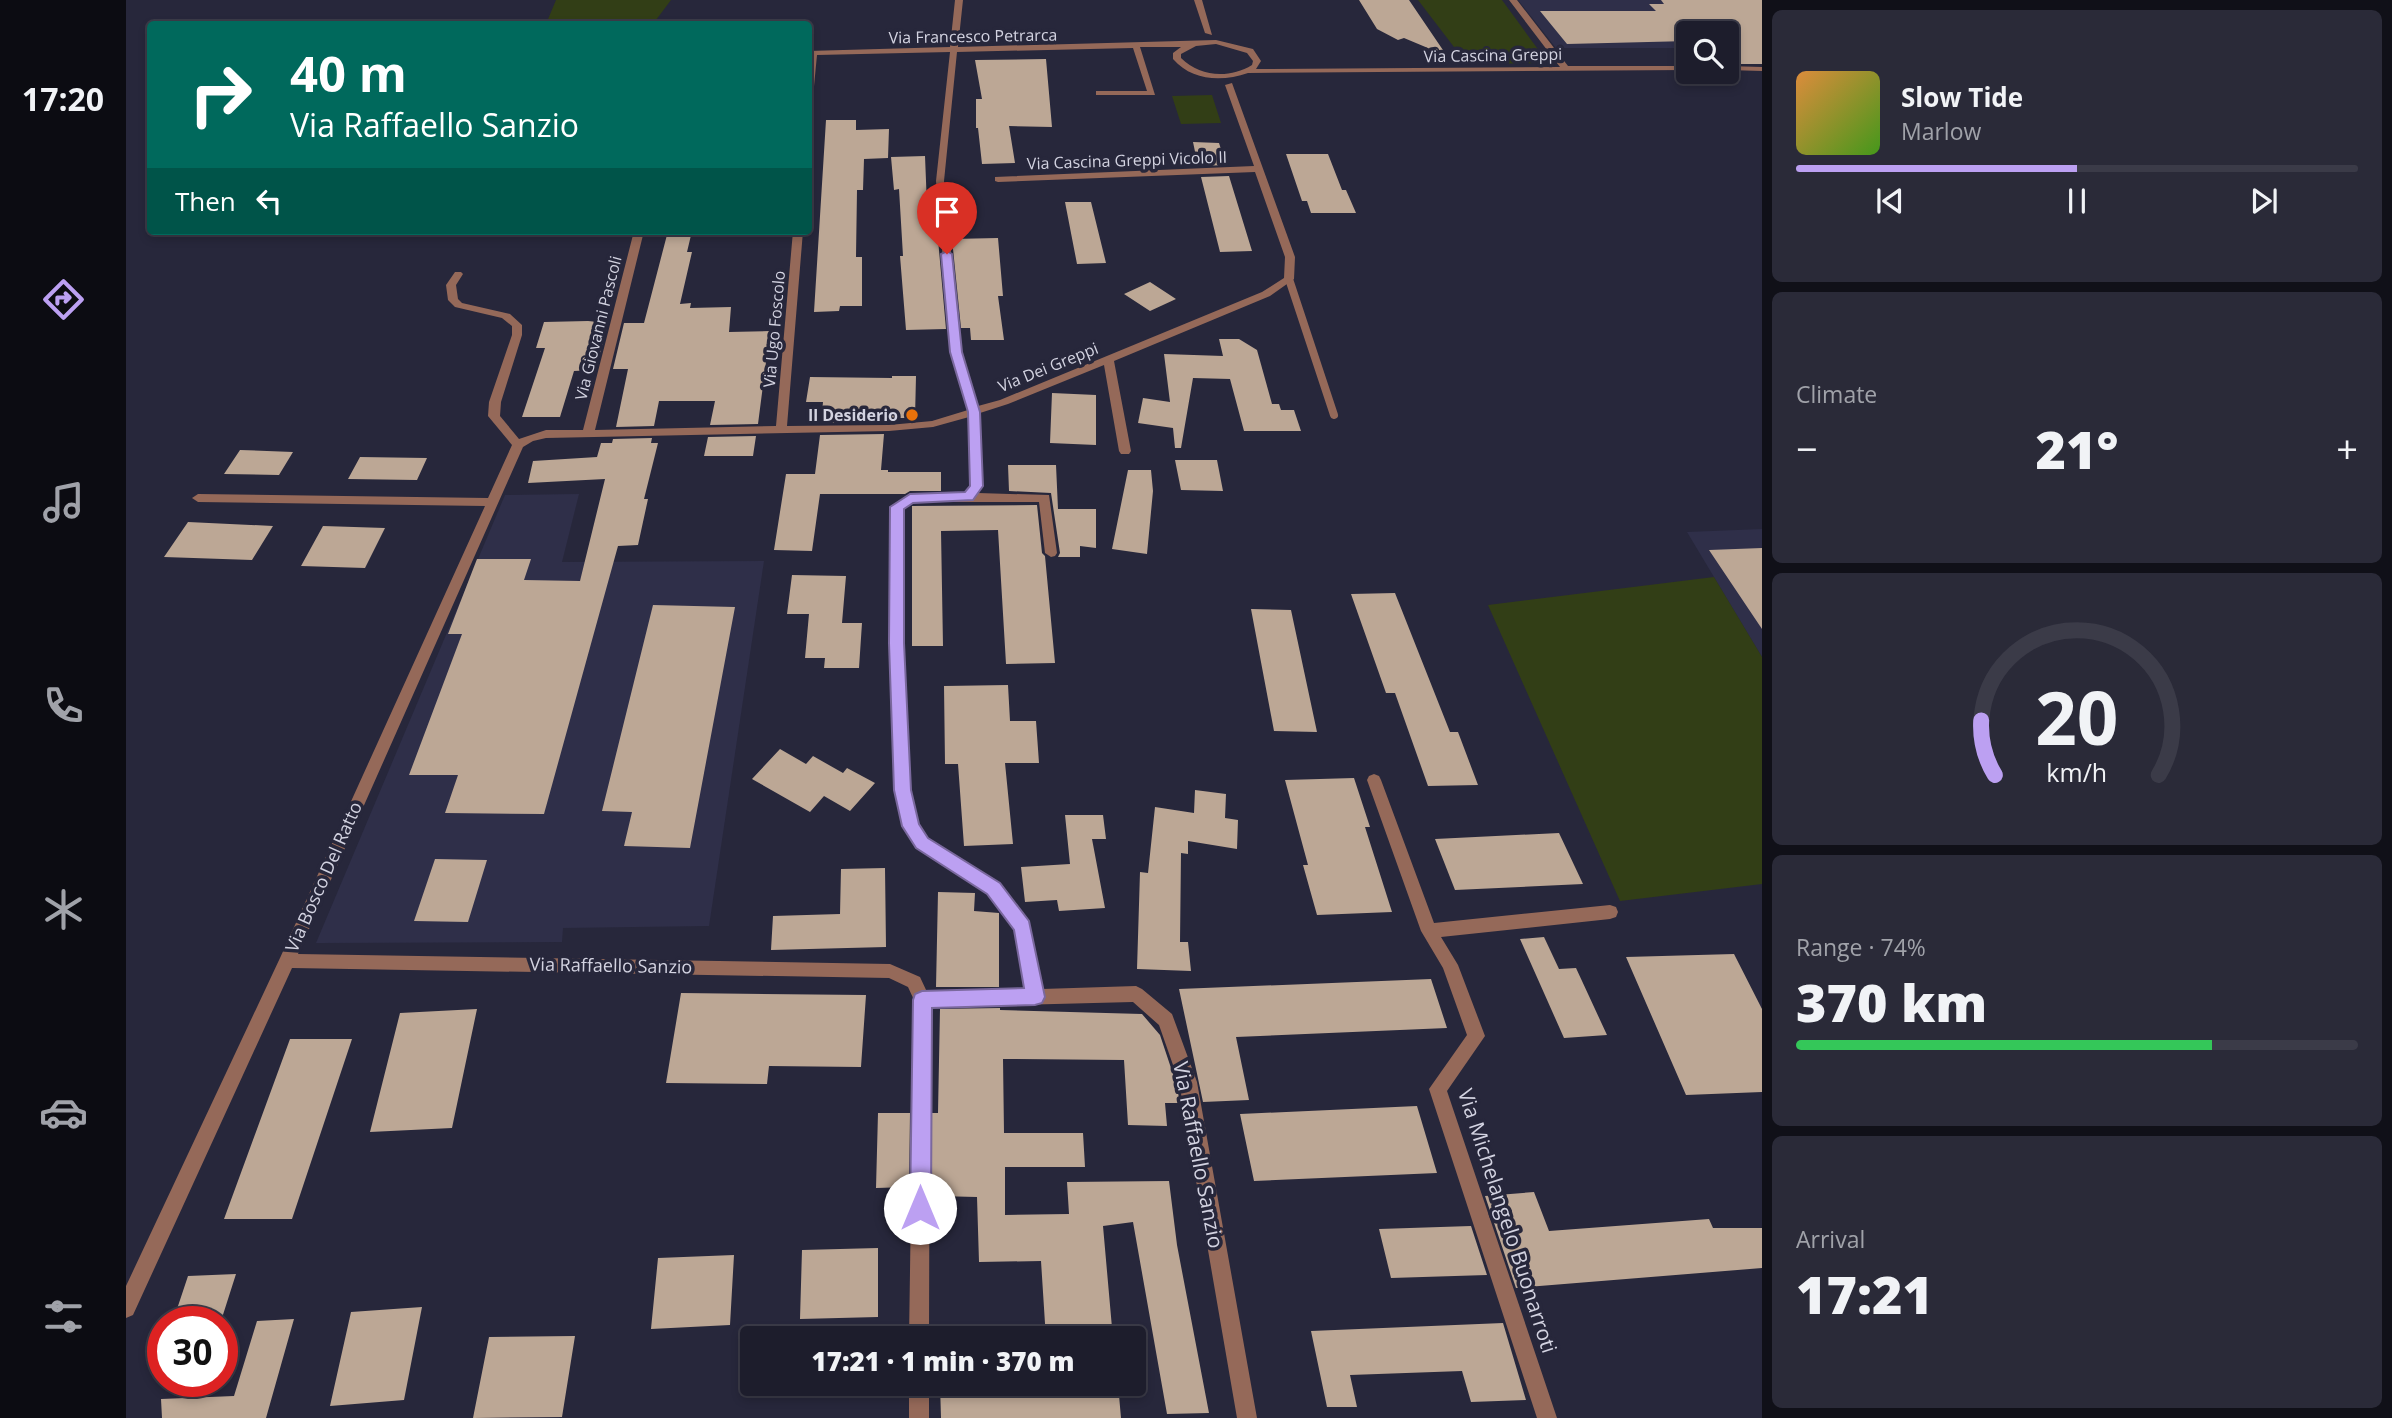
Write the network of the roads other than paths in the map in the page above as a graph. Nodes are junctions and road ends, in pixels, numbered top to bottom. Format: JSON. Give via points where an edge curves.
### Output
{"nodes":[{"id":1,"x":959,"y":0,"type":"edge"},
{"id":2,"x":1198,"y":0,"type":"edge"},
{"id":3,"x":1513,"y":0,"type":"edge"},
{"id":4,"x":1209,"y":33,"type":"junction"},
{"id":5,"x":1194,"y":44,"type":"junction"},
{"id":6,"x":1230,"y":44,"type":"junction"},
{"id":7,"x":1137,"y":48,"type":"junction"},
{"id":8,"x":954,"y":51,"type":"junction"},
{"id":9,"x":812,"y":53,"type":"edge"},
{"id":10,"x":1254,"y":55,"type":"junction"},
{"id":11,"x":1177,"y":59,"type":"junction"},
{"id":12,"x":1565,"y":68,"type":"junction"},
{"id":13,"x":1676,"y":68,"type":"edge"},
{"id":14,"x":1739,"y":68,"type":"edge"},
{"id":15,"x":1762,"y":69,"type":"edge"},
{"id":16,"x":1298,"y":70,"type":"junction"},
{"id":17,"x":1249,"y":71,"type":"junction"},
{"id":18,"x":1205,"y":74,"type":"junction"},
{"id":19,"x":1239,"y":74,"type":"junction"},
{"id":20,"x":1229,"y":85,"type":"junction"},
{"id":21,"x":1099,"y":93,"type":"dead end"},
{"id":22,"x":1257,"y":169,"type":"junction"},
{"id":23,"x":998,"y":179,"type":"dead end"},
{"id":24,"x":638,"y":235,"type":"edge"},
{"id":25,"x":798,"y":235,"type":"edge"},
{"id":26,"x":458,"y":274,"type":"dead end"},
{"id":27,"x":1289,"y":279,"type":"junction"},
{"id":28,"x":1108,"y":359,"type":"junction"},
{"id":29,"x":974,"y":412,"type":"junction"},
{"id":30,"x":1334,"y":415,"type":"dead end"},
{"id":31,"x":780,"y":430,"type":"junction"},
{"id":32,"x":588,"y":433,"type":"junction"},
{"id":33,"x":518,"y":445,"type":"junction"},
{"id":34,"x":1125,"y":451,"type":"dead end"},
{"id":35,"x":968,"y":497,"type":"junction"},
{"id":36,"x":198,"y":498,"type":"dead end"},
{"id":37,"x":493,"y":502,"type":"junction"},
{"id":38,"x":1051,"y":553,"type":"dead end"},
{"id":39,"x":1374,"y":780,"type":"dead end"},
{"id":40,"x":1610,"y":912,"type":"dead end"},
{"id":41,"x":1429,"y":931,"type":"junction"},
{"id":42,"x":287,"y":961,"type":"junction"},
{"id":43,"x":1035,"y":997,"type":"junction"},
{"id":44,"x":922,"y":1000,"type":"junction"},
{"id":45,"x":126,"y":1308,"type":"edge"},
{"id":46,"x":919,"y":1326,"type":"edge"},
{"id":47,"x":919,"y":1396,"type":"edge"},
{"id":48,"x":919,"y":1418,"type":"edge"},
{"id":49,"x":1247,"y":1418,"type":"edge"},
{"id":50,"x":1546,"y":1418,"type":"edge"}],
"edges":[{"from":1,"to":8,"type":"street"},
{"from":2,"to":4,"type":"street"},
{"from":3,"to":12,"type":"street"},
{"from":4,"to":5,"type":"street"},
{"from":4,"to":6,"type":"street"},
{"from":5,"to":6,"type":"street","name":"Via Francesco Petrarca"},
{"from":5,"to":7,"type":"street","name":"Via Francesco Petrarca"},
{"from":5,"to":11,"type":"street","via":[[1177,53]]},
{"from":6,"to":10,"type":"street"},
{"from":7,"to":8,"type":"street","name":"Via Francesco Petrarca"},
{"from":7,"to":11,"type":"street","name":"Via Francesco Petrarca"},
{"from":7,"to":21,"type":"street","via":[[1152,93]]},
{"from":8,"to":9,"type":"street","name":"Via Francesco Petrarca"},
{"from":8,"to":29,"type":"street","via":[[940,181],[956,352]]},
{"from":10,"to":16,"type":"street"},
{"from":10,"to":17,"type":"street","via":[[1257,61]]},
{"from":11,"to":18,"type":"street","name":"Via Francesco Petrarca"},
{"from":12,"to":13,"type":"street","name":"Via Cascina Greppi"},
{"from":12,"to":16,"type":"street","name":"Via Cascina Greppi"},
{"from":14,"to":15,"type":"street"},
{"from":16,"to":17,"type":"street","name":"Via Cascina Greppi"},
{"from":17,"to":19,"type":"street","name":"Via Cascina Greppi"},
{"from":18,"to":19,"type":"street"},
{"from":18,"to":20,"type":"street","name":"Via Francesco Petrarca"},
{"from":19,"to":20,"type":"street"},
{"from":20,"to":22,"type":"street"},
{"from":22,"to":23,"type":"street","name":"Via Cascina Greppi Vicolo II"},
{"from":22,"to":27,"type":"street","via":[[1290,257]]},
{"from":24,"to":32,"type":"street","name":"Via Giovanni Pascoli"},
{"from":25,"to":31,"type":"street","name":"Via Ugo Foscolo"},
{"from":26,"to":33,"type":"street","via":[[451,285],[453,300],[506,316],[517,325],[494,416]]},
{"from":27,"to":28,"type":"street","name":"Via Dei Greppi","via":[[1266,294]]},
{"from":27,"to":30,"type":"lane"},
{"from":28,"to":29,"type":"street","name":"Via Dei Greppi"},
{"from":28,"to":34,"type":"street"},
{"from":29,"to":31,"type":"street","name":"Via Dei Greppi","via":[[916,426]]},
{"from":29,"to":35,"type":"street","via":[[977,486]]},
{"from":31,"to":32,"type":"street","name":"Via Dei Greppi"},
{"from":32,"to":33,"type":"street","name":"Via Dei Greppi","via":[[546,434]]},
{"from":33,"to":37,"type":"street","name":"Via Bosco Del Ratto"},
{"from":35,"to":38,"type":"street","via":[[1045,498]]},
{"from":35,"to":43,"type":"street","via":[[910,498],[897,507],[902,790],[911,826],[922,843],[994,888],[1022,927]]},
{"from":36,"to":37,"type":"street"},
{"from":37,"to":42,"type":"street","name":"Via Bosco Del Ratto"},
{"from":39,"to":41,"type":"street","name":"Via Michelangelo Buonarroti"},
{"from":40,"to":41,"type":"street"},
{"from":41,"to":50,"type":"street","name":"Via Michelangelo Buonarroti","via":[[1450,965],[1476,1036],[1438,1089]]},
{"from":42,"to":44,"type":"street","name":"Via Raffaello Sanzio","via":[[890,971],[914,982]]},
{"from":42,"to":45,"type":"street","name":"Via Bosco Del Ratto"},
{"from":43,"to":44,"type":"street","name":"Via Raffaello Sanzio"},
{"from":43,"to":49,"type":"street","name":"Via Raffaello Sanzio","via":[[1136,994],[1166,1020],[1188,1082]]},
{"from":44,"to":46,"type":"street"},
{"from":47,"to":48,"type":"street"}]}
